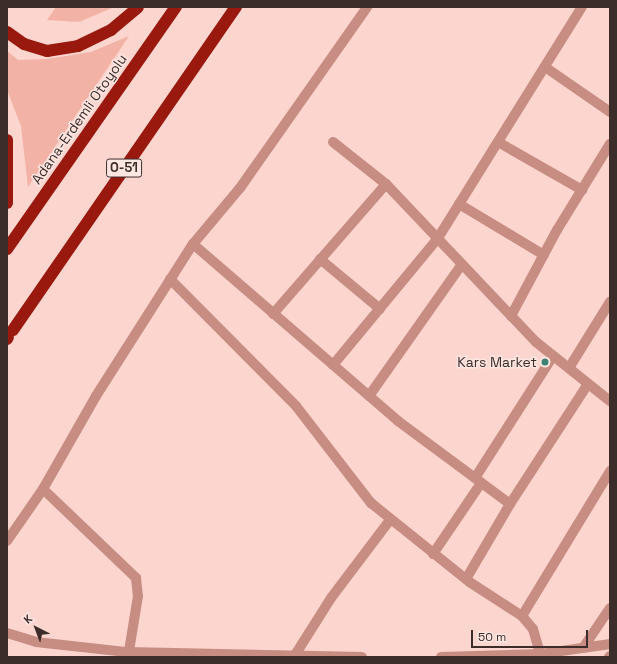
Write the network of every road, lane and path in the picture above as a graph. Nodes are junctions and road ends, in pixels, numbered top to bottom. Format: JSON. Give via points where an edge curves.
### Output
{"nodes":[{"id":1,"x":138,"y":7,"type":"edge"},
{"id":2,"x":176,"y":7,"type":"edge"},
{"id":3,"x":236,"y":7,"type":"edge"},
{"id":4,"x":367,"y":7,"type":"edge"},
{"id":5,"x":582,"y":7,"type":"edge"},
{"id":6,"x":7,"y":32,"type":"edge"},
{"id":7,"x":545,"y":67,"type":"junction"},
{"id":8,"x":610,"y":112,"type":"edge"},
{"id":9,"x":7,"y":140,"type":"edge"},
{"id":10,"x":333,"y":142,"type":"dead end"},
{"id":11,"x":498,"y":142,"type":"junction"},
{"id":12,"x":610,"y":144,"type":"edge"},
{"id":13,"x":386,"y":184,"type":"junction"},
{"id":14,"x":582,"y":190,"type":"junction"},
{"id":15,"x":7,"y":203,"type":"edge"},
{"id":16,"x":459,"y":204,"type":"junction"},
{"id":17,"x":438,"y":238,"type":"junction"},
{"id":18,"x":193,"y":244,"type":"junction"},
{"id":19,"x":7,"y":249,"type":"edge"},
{"id":20,"x":544,"y":255,"type":"junction"},
{"id":21,"x":320,"y":259,"type":"junction"},
{"id":22,"x":462,"y":264,"type":"junction"},
{"id":23,"x":170,"y":279,"type":"junction"},
{"id":24,"x":610,"y":302,"type":"edge"},
{"id":25,"x":380,"y":309,"type":"junction"},
{"id":26,"x":273,"y":314,"type":"junction"},
{"id":27,"x":511,"y":316,"type":"junction"},
{"id":28,"x":9,"y":335,"type":"edge"},
{"id":29,"x":553,"y":356,"type":"junction"},
{"id":30,"x":332,"y":365,"type":"junction"},
{"id":31,"x":569,"y":368,"type":"junction"},
{"id":32,"x":588,"y":384,"type":"junction"},
{"id":33,"x":369,"y":396,"type":"junction"},
{"id":34,"x":610,"y":401,"type":"edge"},
{"id":35,"x":610,"y":471,"type":"edge"},
{"id":36,"x":478,"y":480,"type":"junction"},
{"id":37,"x":43,"y":489,"type":"junction"},
{"id":38,"x":510,"y":504,"type":"junction"},
{"id":39,"x":390,"y":520,"type":"junction"},
{"id":40,"x":7,"y":541,"type":"edge"},
{"id":41,"x":433,"y":554,"type":"junction"},
{"id":42,"x":466,"y":579,"type":"junction"},
{"id":43,"x":610,"y":608,"type":"edge"},
{"id":44,"x":522,"y":616,"type":"junction"},
{"id":45,"x":7,"y":633,"type":"edge"},
{"id":46,"x":610,"y":644,"type":"edge"},
{"id":47,"x":584,"y":648,"type":"junction"},
{"id":48,"x":128,"y":654,"type":"edge"},
{"id":49,"x":540,"y":654,"type":"junction"},
{"id":50,"x":295,"y":655,"type":"junction"},
{"id":51,"x":362,"y":657,"type":"edge"},
{"id":52,"x":441,"y":657,"type":"edge"}],
"edges":[{"from":1,"to":6,"type":"highway","via":[[111,30],[78,46],[47,51],[24,44]]},
{"from":2,"to":19,"type":"highway","name":"Adana-Erdemli Otoyolu"},
{"from":3,"to":28,"type":"highway","number":"O-51"},
{"from":4,"to":18,"type":"street","via":[[240,188]]},
{"from":5,"to":7,"type":"street"},
{"from":7,"to":8,"type":"street"},
{"from":7,"to":11,"type":"street"},
{"from":9,"to":15,"type":"highway"},
{"from":10,"to":13,"type":"street"},
{"from":11,"to":14,"type":"street"},
{"from":11,"to":16,"type":"street"},
{"from":12,"to":14,"type":"street"},
{"from":13,"to":17,"type":"street"},
{"from":13,"to":21,"type":"street"},
{"from":14,"to":20,"type":"street"},
{"from":16,"to":17,"type":"street"},
{"from":16,"to":20,"type":"street"},
{"from":17,"to":22,"type":"street"},
{"from":17,"to":25,"type":"street"},
{"from":18,"to":23,"type":"street"},
{"from":18,"to":26,"type":"street"},
{"from":20,"to":27,"type":"street"},
{"from":21,"to":25,"type":"street"},
{"from":21,"to":26,"type":"street"},
{"from":22,"to":27,"type":"street"},
{"from":22,"to":33,"type":"street"},
{"from":23,"to":37,"type":"street","via":[[96,396]]},
{"from":23,"to":39,"type":"street","via":[[296,406],[371,503]]},
{"from":24,"to":31,"type":"street"},
{"from":25,"to":30,"type":"street"},
{"from":26,"to":30,"type":"street"},
{"from":27,"to":29,"type":"street"},
{"from":29,"to":31,"type":"street"},
{"from":29,"to":36,"type":"street"},
{"from":30,"to":33,"type":"street"},
{"from":31,"to":32,"type":"street"},
{"from":32,"to":34,"type":"street"},
{"from":32,"to":38,"type":"street"},
{"from":33,"to":36,"type":"street"},
{"from":35,"to":44,"type":"street"},
{"from":36,"to":38,"type":"street"},
{"from":36,"to":41,"type":"street"},
{"from":37,"to":40,"type":"street"},
{"from":37,"to":48,"type":"street","via":[[136,578],[138,596]]},
{"from":38,"to":42,"type":"street"},
{"from":39,"to":41,"type":"street"},
{"from":39,"to":50,"type":"street","via":[[331,598]]},
{"from":41,"to":42,"type":"street"},
{"from":42,"to":44,"type":"street"},
{"from":43,"to":47,"type":"street"},
{"from":44,"to":49,"type":"street","via":[[534,629]]},
{"from":45,"to":48,"type":"street","via":[[36,642]]},
{"from":46,"to":47,"type":"street"},
{"from":47,"to":49,"type":"street"},
{"from":48,"to":50,"type":"street"},
{"from":49,"to":52,"type":"street"},
{"from":50,"to":51,"type":"street"}]}
